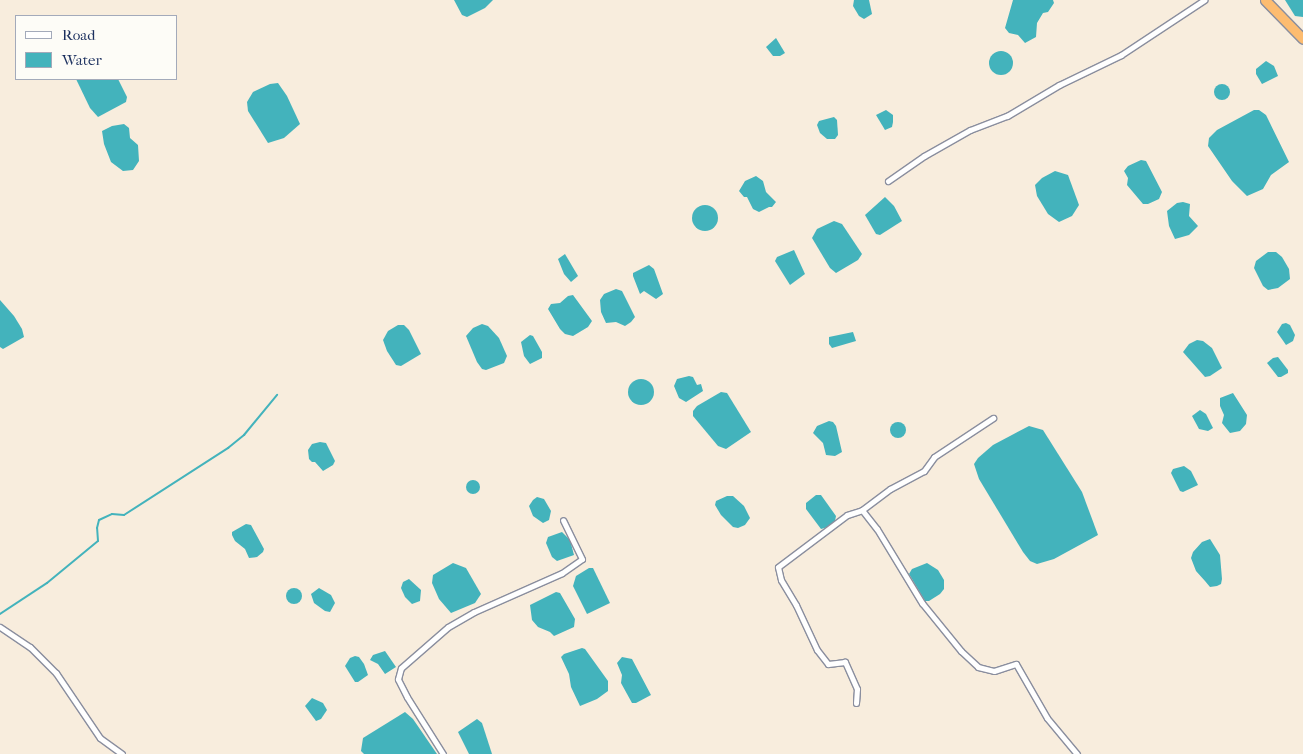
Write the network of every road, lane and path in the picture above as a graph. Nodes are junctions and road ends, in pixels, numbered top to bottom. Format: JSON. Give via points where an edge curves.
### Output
{"nodes":[{"id":1,"x":1204,"y":0,"type":"edge"},
{"id":2,"x":1265,"y":0,"type":"edge"},
{"id":3,"x":1303,"y":39,"type":"edge"},
{"id":4,"x":888,"y":180,"type":"dead end"},
{"id":5,"x":993,"y":418,"type":"dead end"},
{"id":6,"x":862,"y":510,"type":"junction"},
{"id":7,"x":563,"y":520,"type":"dead end"},
{"id":8,"x":1,"y":628,"type":"edge"},
{"id":9,"x":856,"y":703,"type":"dead end"},
{"id":10,"x":122,"y":754,"type":"edge"},
{"id":11,"x":443,"y":754,"type":"edge"},
{"id":12,"x":1077,"y":754,"type":"edge"}],
"edges":[{"from":1,"to":4,"type":"street","via":[[1121,55],[1059,85],[1007,116],[970,130]]},
{"from":2,"to":3,"type":"highway"},
{"from":5,"to":6,"type":"street","via":[[934,457],[924,471],[890,489]]},
{"from":6,"to":9,"type":"street","via":[[847,515],[778,568],[817,650],[828,664],[845,662],[857,689]]},
{"from":6,"to":12,"type":"street","via":[[922,603],[961,651],[978,667],[994,671],[1016,664],[1047,718]]},
{"from":7,"to":11,"type":"street","via":[[582,560],[562,573],[461,619],[401,668],[398,678],[407,697]]},
{"from":8,"to":10,"type":"street","via":[[30,647],[56,673],[100,738]]}]}
